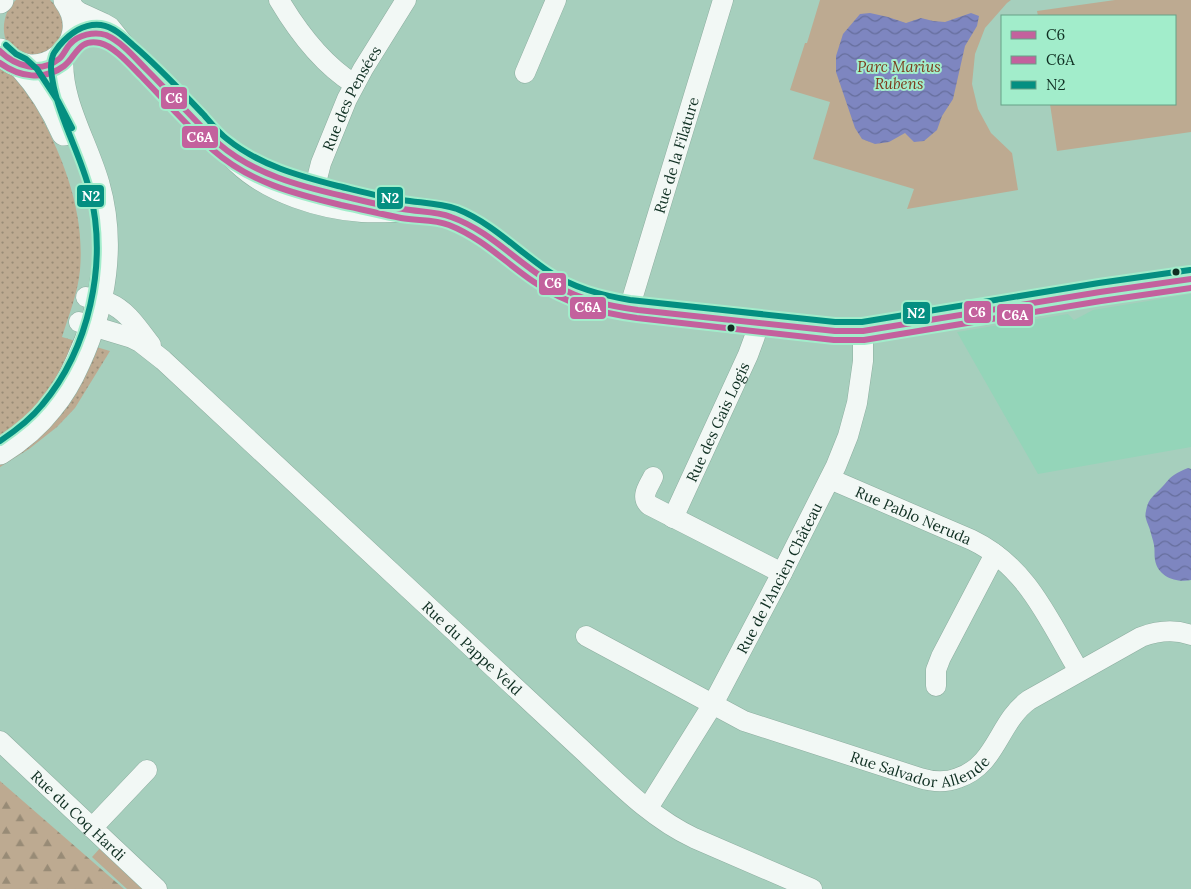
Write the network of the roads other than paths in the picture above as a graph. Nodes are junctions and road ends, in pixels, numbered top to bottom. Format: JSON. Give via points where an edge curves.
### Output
{"nodes":[{"id":1,"x":279,"y":0,"type":"edge"},
{"id":2,"x":406,"y":0,"type":"edge"},
{"id":3,"x":556,"y":0,"type":"edge"},
{"id":4,"x":723,"y":0,"type":"edge"},
{"id":5,"x":68,"y":3,"type":"edge"},
{"id":6,"x":66,"y":50,"type":"junction"},
{"id":7,"x":0,"y":51,"type":"edge"},
{"id":8,"x":135,"y":58,"type":"junction"},
{"id":9,"x":21,"y":66,"type":"junction"},
{"id":10,"x":525,"y":73,"type":"dead end"},
{"id":11,"x":354,"y":84,"type":"junction"},
{"id":12,"x":313,"y":195,"type":"junction"},
{"id":13,"x":1191,"y":279,"type":"edge"},
{"id":14,"x":93,"y":299,"type":"junction"},
{"id":15,"x":629,"y":309,"type":"junction"},
{"id":16,"x":758,"y":323,"type":"junction"},
{"id":17,"x":86,"y":324,"type":"junction"},
{"id":18,"x":863,"y":331,"type":"junction"},
{"id":19,"x":163,"y":360,"type":"junction"},
{"id":20,"x":43,"y":406,"type":"junction"},
{"id":21,"x":0,"y":440,"type":"edge"},
{"id":22,"x":0,"y":452,"type":"edge"},
{"id":23,"x":653,"y":477,"type":"dead end"},
{"id":24,"x":830,"y":479,"type":"junction"},
{"id":25,"x":673,"y":518,"type":"junction"},
{"id":26,"x":996,"y":554,"type":"junction"},
{"id":27,"x":782,"y":573,"type":"junction"},
{"id":28,"x":1191,"y":635,"type":"edge"},
{"id":29,"x":586,"y":636,"type":"dead end"},
{"id":30,"x":1079,"y":671,"type":"junction"},
{"id":31,"x":936,"y":686,"type":"dead end"},
{"id":32,"x":713,"y":704,"type":"junction"},
{"id":33,"x":0,"y":741,"type":"edge"},
{"id":34,"x":147,"y":770,"type":"dead end"},
{"id":35,"x":648,"y":808,"type":"junction"},
{"id":36,"x":92,"y":828,"type":"junction"},
{"id":37,"x":157,"y":889,"type":"edge"},
{"id":38,"x":812,"y":889,"type":"edge"}],
"edges":[{"from":1,"to":11,"type":"street","via":[[314,48]]},
{"from":2,"to":11,"type":"street","name":"Rue des Pensées"},
{"from":3,"to":10,"type":"street"},
{"from":4,"to":15,"type":"street","name":"Rue de la Filature"},
{"from":5,"to":6,"type":"main road","via":[[75,22],[74,34]]},
{"from":5,"to":8,"type":"street","via":[[110,28]]},
{"from":6,"to":8,"type":"street","via":[[88,35],[102,34]]},
{"from":6,"to":9,"type":"main road","via":[[54,62],[42,66]]},
{"from":6,"to":14,"type":"main road","via":[[60,69],[64,91],[91,164],[104,224],[104,272]]},
{"from":7,"to":9,"type":"main road"},
{"from":8,"to":12,"type":"street","via":[[243,168],[284,192]]},
{"from":9,"to":14,"type":"main road","via":[[54,112],[80,175],[91,236]]},
{"from":11,"to":12,"type":"street","name":"Rue des Pensées","via":[[324,155]]},
{"from":12,"to":15,"type":"street","via":[[436,213],[459,220],[560,288],[576,296]]},
{"from":13,"to":18,"type":"street"},
{"from":14,"to":17,"type":"main road"},
{"from":14,"to":19,"type":"street","name":"Rue du Pappe Veld","via":[[117,307]]},
{"from":15,"to":16,"type":"street"},
{"from":16,"to":18,"type":"street"},
{"from":16,"to":25,"type":"street","name":"Rue des Gais Logis","via":[[748,355]]},
{"from":17,"to":19,"type":"street","name":"Rue du Pappe Veld","via":[[132,338]]},
{"from":17,"to":20,"type":"main road","via":[[71,342]]},
{"from":18,"to":24,"type":"street","name":"Rue de l'Ancien Château","via":[[864,361],[857,403],[848,436]]},
{"from":19,"to":35,"type":"street","name":"Rue du Pappe Veld"},
{"from":20,"to":21,"type":"main road"},
{"from":20,"to":22,"type":"main road","via":[[29,430]]},
{"from":23,"to":25,"type":"street","via":[[645,499],[649,505]]},
{"from":24,"to":26,"type":"street","name":"Rue Pablo Neruda","via":[[972,540]]},
{"from":24,"to":27,"type":"street","name":"Rue de l'Ancien Château"},
{"from":25,"to":27,"type":"street"},
{"from":26,"to":30,"type":"street","name":"Rue Pablo Neruda","via":[[1014,569],[1032,592]]},
{"from":26,"to":31,"type":"street","via":[[941,657],[936,670]]},
{"from":27,"to":32,"type":"street","name":"Rue de l'Ancien Château"},
{"from":28,"to":30,"type":"street","name":"Rue Salvador Allende","via":[[1180,632],[1147,634]]},
{"from":29,"to":32,"type":"street","name":"Rue Salvador Allende"},
{"from":30,"to":32,"type":"street","name":"Rue Salvador Allende","via":[[1022,704],[983,763],[969,774],[938,782],[751,724]]},
{"from":32,"to":35,"type":"street","name":"Rue de l'Ancien Château"},
{"from":33,"to":36,"type":"street","name":"Rue du Coq Hardi"},
{"from":34,"to":36,"type":"street"},
{"from":35,"to":38,"type":"street","name":"Rue du Pappe Veld","via":[[685,834]]},
{"from":36,"to":37,"type":"street","name":"Rue du Coq Hardi"}]}
